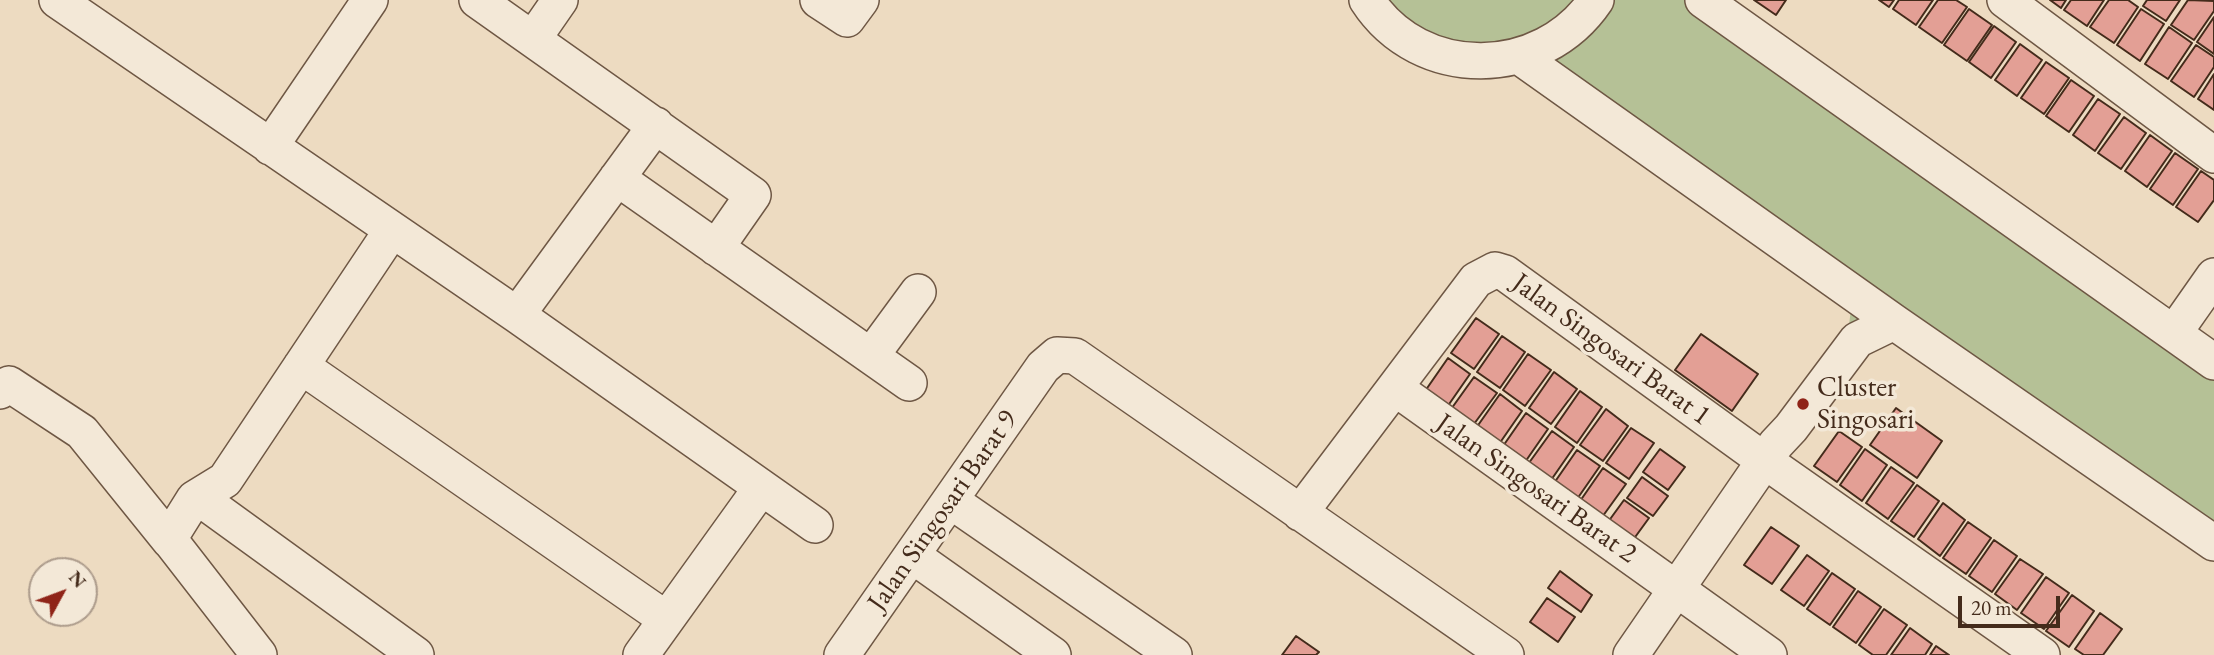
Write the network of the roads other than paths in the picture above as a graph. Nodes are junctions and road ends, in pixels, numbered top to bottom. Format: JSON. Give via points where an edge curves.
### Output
{"nodes":[{"id":1,"x":57,"y":0,"type":"edge"},
{"id":2,"x":477,"y":0,"type":"edge"},
{"id":3,"x":560,"y":0,"type":"edge"},
{"id":4,"x":818,"y":0,"type":"edge"},
{"id":5,"x":861,"y":0,"type":"edge"},
{"id":6,"x":1367,"y":0,"type":"edge"},
{"id":7,"x":1595,"y":0,"type":"edge"},
{"id":8,"x":1703,"y":0,"type":"edge"},
{"id":9,"x":2005,"y":0,"type":"edge"},
{"id":10,"x":366,"y":2,"type":"edge"},
{"id":11,"x":533,"y":39,"type":"junction"},
{"id":12,"x":1520,"y":57,"type":"junction"},
{"id":13,"x":656,"y":125,"type":"junction"},
{"id":14,"x":270,"y":147,"type":"junction"},
{"id":15,"x":2214,"y":156,"type":"edge"},
{"id":16,"x":617,"y":178,"type":"junction"},
{"id":17,"x":392,"y":230,"type":"junction"},
{"id":18,"x":716,"y":248,"type":"junction"},
{"id":19,"x":2214,"y":276,"type":"edge"},
{"id":20,"x":918,"y":292,"type":"dead end"},
{"id":21,"x":1853,"y":293,"type":"junction"},
{"id":22,"x":517,"y":315,"type":"junction"},
{"id":23,"x":1894,"y":322,"type":"junction"},
{"id":24,"x":1852,"y":336,"type":"junction"},
{"id":25,"x":2200,"y":345,"type":"edge"},
{"id":26,"x":871,"y":356,"type":"junction"},
{"id":27,"x":301,"y":366,"type":"junction"},
{"id":28,"x":909,"y":383,"type":"dead end"},
{"id":29,"x":1395,"y":388,"type":"junction"},
{"id":30,"x":0,"y":391,"type":"edge"},
{"id":31,"x":1770,"y":453,"type":"junction"},
{"id":32,"x":761,"y":488,"type":"junction"},
{"id":33,"x":198,"y":497,"type":"junction"},
{"id":34,"x":951,"y":501,"type":"junction"},
{"id":35,"x":1300,"y":513,"type":"junction"},
{"id":36,"x":815,"y":525,"type":"dead end"},
{"id":37,"x":170,"y":541,"type":"junction"},
{"id":38,"x":2214,"y":542,"type":"edge"},
{"id":39,"x":913,"y":556,"type":"junction"},
{"id":40,"x":1677,"y":589,"type":"junction"},
{"id":41,"x":666,"y":619,"type":"junction"},
{"id":42,"x":260,"y":655,"type":"edge"},
{"id":43,"x":416,"y":655,"type":"edge"},
{"id":44,"x":641,"y":655,"type":"edge"},
{"id":45,"x":842,"y":655,"type":"edge"},
{"id":46,"x":1053,"y":655,"type":"edge"},
{"id":47,"x":1174,"y":655,"type":"edge"},
{"id":48,"x":1506,"y":655,"type":"edge"},
{"id":49,"x":1631,"y":655,"type":"edge"},
{"id":50,"x":1769,"y":655,"type":"edge"},
{"id":51,"x":2042,"y":655,"type":"edge"}],
"edges":[{"from":1,"to":14,"type":"street"},
{"from":2,"to":11,"type":"street"},
{"from":3,"to":11,"type":"street"},
{"from":4,"to":5,"type":"street","via":[[847,19]]},
{"from":6,"to":12,"type":"street","via":[[1394,30],[1441,56],[1494,62]]},
{"from":7,"to":12,"type":"street","via":[[1568,32]]},
{"from":8,"to":25,"type":"street"},
{"from":9,"to":15,"type":"street"},
{"from":10,"to":14,"type":"street"},
{"from":11,"to":13,"type":"street"},
{"from":12,"to":21,"type":"street"},
{"from":13,"to":16,"type":"street"},
{"from":13,"to":18,"type":"street","via":[[753,195]]},
{"from":14,"to":17,"type":"street"},
{"from":16,"to":18,"type":"street"},
{"from":16,"to":22,"type":"street"},
{"from":17,"to":22,"type":"street"},
{"from":17,"to":27,"type":"street"},
{"from":18,"to":26,"type":"street"},
{"from":19,"to":25,"type":"street"},
{"from":20,"to":26,"type":"street"},
{"from":21,"to":23,"type":"street"},
{"from":21,"to":24,"type":"street"},
{"from":22,"to":32,"type":"street"},
{"from":23,"to":24,"type":"street"},
{"from":23,"to":38,"type":"street"},
{"from":24,"to":31,"type":"street","via":[[1790,413]]},
{"from":26,"to":28,"type":"street"},
{"from":27,"to":33,"type":"street","via":[[225,480]]},
{"from":27,"to":41,"type":"street"},
{"from":29,"to":31,"type":"street","name":"Jalan Singosari Barat 1","via":[[1487,272],[1504,272]]},
{"from":29,"to":35,"type":"street","name":"Jalan Singosari Barat 1"},
{"from":29,"to":40,"type":"street","name":"Jalan Singosari Barat 2"},
{"from":30,"to":37,"type":"street","via":[[9,384],[82,432]]},
{"from":31,"to":40,"type":"street"},
{"from":31,"to":51,"type":"street","name":"Jalan Singosari Barat 1"},
{"from":32,"to":36,"type":"street"},
{"from":32,"to":41,"type":"street"},
{"from":33,"to":37,"type":"street"},
{"from":33,"to":43,"type":"street"},
{"from":34,"to":35,"type":"street","name":"Jalan Singosari Barat 9","via":[[1043,367],[1057,355],[1075,356]]},
{"from":34,"to":39,"type":"street","name":"Jalan Singosari Barat 9"},
{"from":34,"to":47,"type":"street"},
{"from":35,"to":48,"type":"street"},
{"from":37,"to":42,"type":"street"},
{"from":39,"to":45,"type":"street","name":"Jalan Singosari Barat 9"},
{"from":39,"to":46,"type":"street"},
{"from":40,"to":49,"type":"street"},
{"from":40,"to":50,"type":"street","name":"Jalan Singosari Barat 2"},
{"from":41,"to":44,"type":"street"}]}
